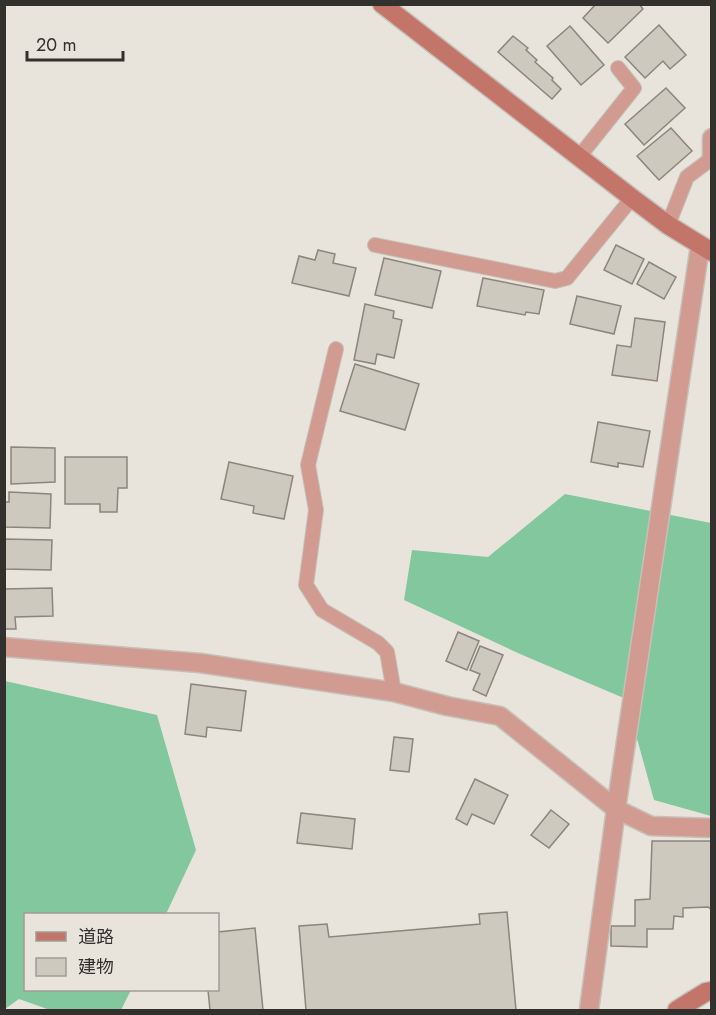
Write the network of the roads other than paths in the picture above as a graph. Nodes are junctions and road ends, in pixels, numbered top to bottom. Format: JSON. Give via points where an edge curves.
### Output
{"nodes":[{"id":1,"x":382,"y":4,"type":"edge"},
{"id":2,"x":618,"y":68,"type":"dead end"},
{"id":3,"x":711,"y":138,"type":"edge"},
{"id":4,"x":579,"y":157,"type":"junction"},
{"id":5,"x":711,"y":160,"type":"edge"},
{"id":6,"x":632,"y":198,"type":"junction"},
{"id":7,"x":668,"y":225,"type":"junction"},
{"id":8,"x":375,"y":245,"type":"dead end"},
{"id":9,"x":706,"y":249,"type":"edge"},
{"id":10,"x":336,"y":349,"type":"dead end"},
{"id":11,"x":4,"y":646,"type":"edge"},
{"id":12,"x":394,"y":692,"type":"junction"},
{"id":13,"x":616,"y":809,"type":"junction"},
{"id":14,"x":711,"y":828,"type":"edge"},
{"id":15,"x":711,"y":991,"type":"edge"},
{"id":16,"x":589,"y":1011,"type":"edge"},
{"id":17,"x":677,"y":1011,"type":"edge"}],
"edges":[{"from":1,"to":4,"type":"street"},
{"from":2,"to":4,"type":"lane","via":[[634,88]]},
{"from":3,"to":5,"type":"street"},
{"from":4,"to":6,"type":"street"},
{"from":5,"to":7,"type":"lane","via":[[687,177]]},
{"from":6,"to":7,"type":"street"},
{"from":6,"to":8,"type":"lane","via":[[567,278],[555,281]]},
{"from":7,"to":9,"type":"street"},
{"from":9,"to":13,"type":"street"},
{"from":10,"to":12,"type":"lane","via":[[308,465],[316,510],[306,585],[322,610],[387,652]]},
{"from":11,"to":12,"type":"street","via":[[200,663]]},
{"from":12,"to":13,"type":"street","via":[[500,716]]},
{"from":13,"to":14,"type":"street","via":[[651,826]]},
{"from":13,"to":16,"type":"street"},
{"from":15,"to":17,"type":"street"}]}
